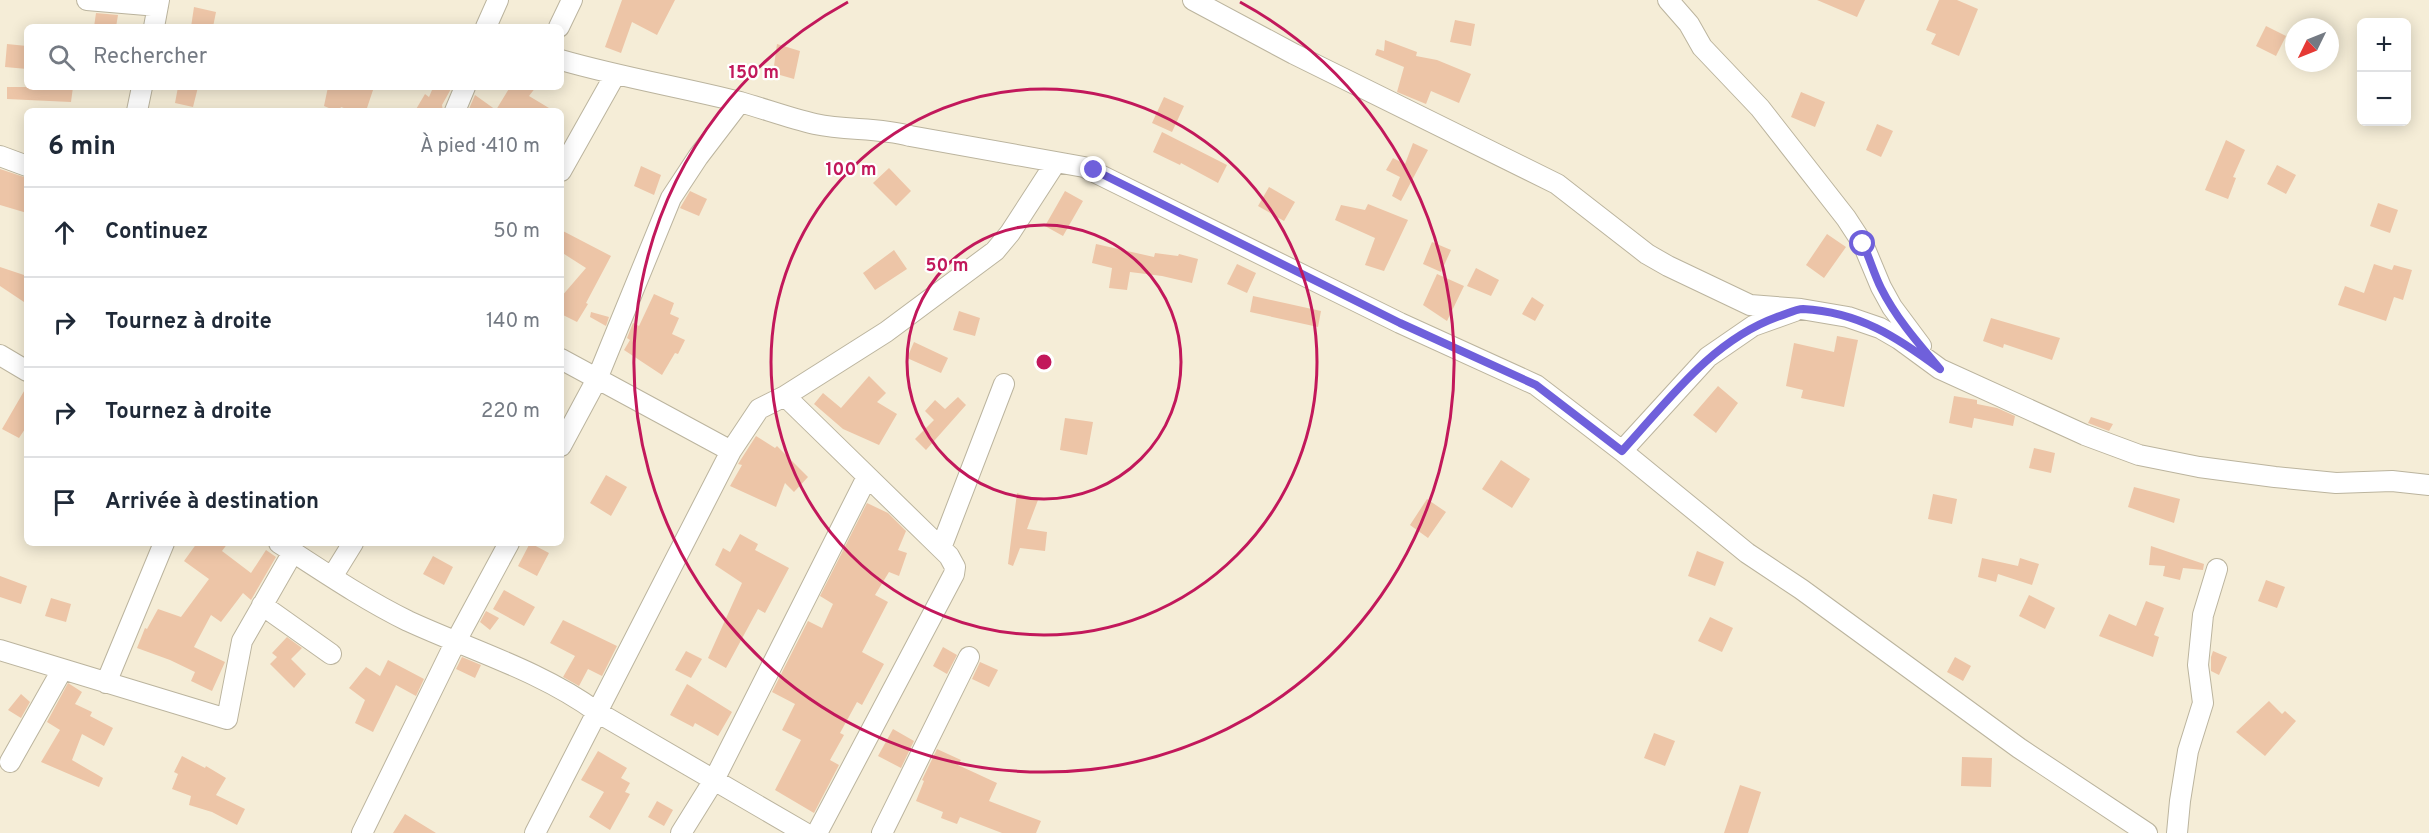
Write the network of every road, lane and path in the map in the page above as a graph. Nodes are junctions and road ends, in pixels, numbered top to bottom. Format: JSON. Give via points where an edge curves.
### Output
{"nodes":[{"id":1,"x":87,"y":0,"type":"edge"},
{"id":2,"x":498,"y":0,"type":"edge"},
{"id":3,"x":572,"y":0,"type":"edge"},
{"id":4,"x":1193,"y":0,"type":"edge"},
{"id":5,"x":1668,"y":0,"type":"edge"},
{"id":6,"x":158,"y":3,"type":"edge"},
{"id":7,"x":154,"y":24,"type":"edge"},
{"id":8,"x":487,"y":24,"type":"edge"},
{"id":9,"x":560,"y":24,"type":"edge"},
{"id":10,"x":564,"y":61,"type":"edge"},
{"id":11,"x":615,"y":75,"type":"junction"},
{"id":12,"x":142,"y":90,"type":"edge"},
{"id":13,"x":464,"y":90,"type":"edge"},
{"id":14,"x":740,"y":102,"type":"junction"},
{"id":15,"x":138,"y":108,"type":"edge"},
{"id":16,"x":456,"y":108,"type":"edge"},
{"id":17,"x":0,"y":156,"type":"edge"},
{"id":18,"x":1056,"y":162,"type":"junction"},
{"id":19,"x":24,"y":165,"type":"edge"},
{"id":20,"x":564,"y":166,"type":"edge"},
{"id":21,"x":1801,"y":309,"type":"junction"},
{"id":22,"x":0,"y":355,"type":"edge"},
{"id":23,"x":564,"y":361,"type":"edge"},
{"id":24,"x":24,"y":369,"type":"edge"},
{"id":25,"x":1940,"y":369,"type":"junction"},
{"id":26,"x":597,"y":379,"type":"junction"},
{"id":27,"x":1004,"y":384,"type":"dead end"},
{"id":28,"x":785,"y":396,"type":"junction"},
{"id":29,"x":564,"y":440,"type":"edge"},
{"id":30,"x":731,"y":451,"type":"junction"},
{"id":31,"x":1622,"y":451,"type":"junction"},
{"id":32,"x":867,"y":477,"type":"junction"},
{"id":33,"x":2429,"y":485,"type":"edge"},
{"id":34,"x":163,"y":546,"type":"edge"},
{"id":35,"x":351,"y":546,"type":"edge"},
{"id":36,"x":507,"y":546,"type":"edge"},
{"id":37,"x":286,"y":547,"type":"edge"},
{"id":38,"x":941,"y":548,"type":"junction"},
{"id":39,"x":2217,"y":569,"type":"dead end"},
{"id":40,"x":332,"y":577,"type":"junction"},
{"id":41,"x":262,"y":606,"type":"junction"},
{"id":42,"x":456,"y":642,"type":"junction"},
{"id":43,"x":0,"y":650,"type":"edge"},
{"id":44,"x":331,"y":654,"type":"dead end"},
{"id":45,"x":969,"y":657,"type":"dead end"},
{"id":46,"x":62,"y":670,"type":"junction"},
{"id":47,"x":106,"y":683,"type":"junction"},
{"id":48,"x":597,"y":712,"type":"junction"},
{"id":49,"x":10,"y":762,"type":"dead end"},
{"id":50,"x":714,"y":780,"type":"junction"},
{"id":51,"x":884,"y":832,"type":"edge"},
{"id":52,"x":362,"y":833,"type":"edge"},
{"id":53,"x":535,"y":833,"type":"edge"},
{"id":54,"x":681,"y":833,"type":"edge"},
{"id":55,"x":805,"y":833,"type":"edge"},
{"id":56,"x":818,"y":833,"type":"edge"},
{"id":57,"x":2147,"y":833,"type":"edge"},
{"id":58,"x":2177,"y":833,"type":"edge"}],
"edges":[{"from":1,"to":6,"type":"street"},
{"from":2,"to":8,"type":"street"},
{"from":3,"to":9,"type":"street"},
{"from":4,"to":21,"type":"street","via":[[1557,184],[1668,266],[1750,305]]},
{"from":5,"to":25,"type":"street","via":[[1702,47],[1760,108],[1846,218],[1863,244],[1892,307]]},
{"from":6,"to":7,"type":"street"},
{"from":10,"to":11,"type":"street"},
{"from":11,"to":14,"type":"street"},
{"from":11,"to":20,"type":"street"},
{"from":12,"to":15,"type":"street"},
{"from":13,"to":16,"type":"street"},
{"from":14,"to":18,"type":"street","via":[[816,124],[889,130]]},
{"from":14,"to":26,"type":"street","via":[[671,198]]},
{"from":17,"to":19,"type":"street"},
{"from":18,"to":28,"type":"street","via":[[994,251],[886,332]]},
{"from":18,"to":31,"type":"street","via":[[1094,170],[1400,323],[1536,385]]},
{"from":21,"to":25,"type":"street","via":[[1848,317],[1880,328]]},
{"from":21,"to":31,"type":"street","via":[[1753,326],[1708,357]]},
{"from":22,"to":24,"type":"street"},
{"from":23,"to":26,"type":"street"},
{"from":25,"to":33,"type":"street","via":[[2085,435],[2139,455],[2275,477]]},
{"from":26,"to":29,"type":"street"},
{"from":26,"to":30,"type":"street"},
{"from":27,"to":38,"type":"street"},
{"from":28,"to":30,"type":"street","via":[[759,409]]},
{"from":28,"to":32,"type":"street"},
{"from":30,"to":48,"type":"street"},
{"from":31,"to":57,"type":"street","via":[[1747,553],[2019,748]]},
{"from":32,"to":38,"type":"street"},
{"from":32,"to":50,"type":"street"},
{"from":34,"to":47,"type":"street"},
{"from":35,"to":40,"type":"street"},
{"from":36,"to":42,"type":"street"},
{"from":37,"to":40,"type":"street"},
{"from":37,"to":41,"type":"street"},
{"from":38,"to":56,"type":"street","via":[[953,562],[954,574]]},
{"from":39,"to":58,"type":"street","via":[[2203,615],[2198,664],[2203,703],[2188,751]]},
{"from":40,"to":42,"type":"street","via":[[406,620]]},
{"from":41,"to":44,"type":"street"},
{"from":41,"to":47,"type":"street","via":[[242,640],[227,719]]},
{"from":42,"to":48,"type":"street","via":[[571,693]]},
{"from":42,"to":52,"type":"street"},
{"from":43,"to":46,"type":"street"},
{"from":45,"to":51,"type":"street"},
{"from":46,"to":47,"type":"street"},
{"from":46,"to":49,"type":"street"},
{"from":48,"to":50,"type":"street"},
{"from":48,"to":53,"type":"street"},
{"from":50,"to":54,"type":"street"},
{"from":50,"to":55,"type":"street"}]}
